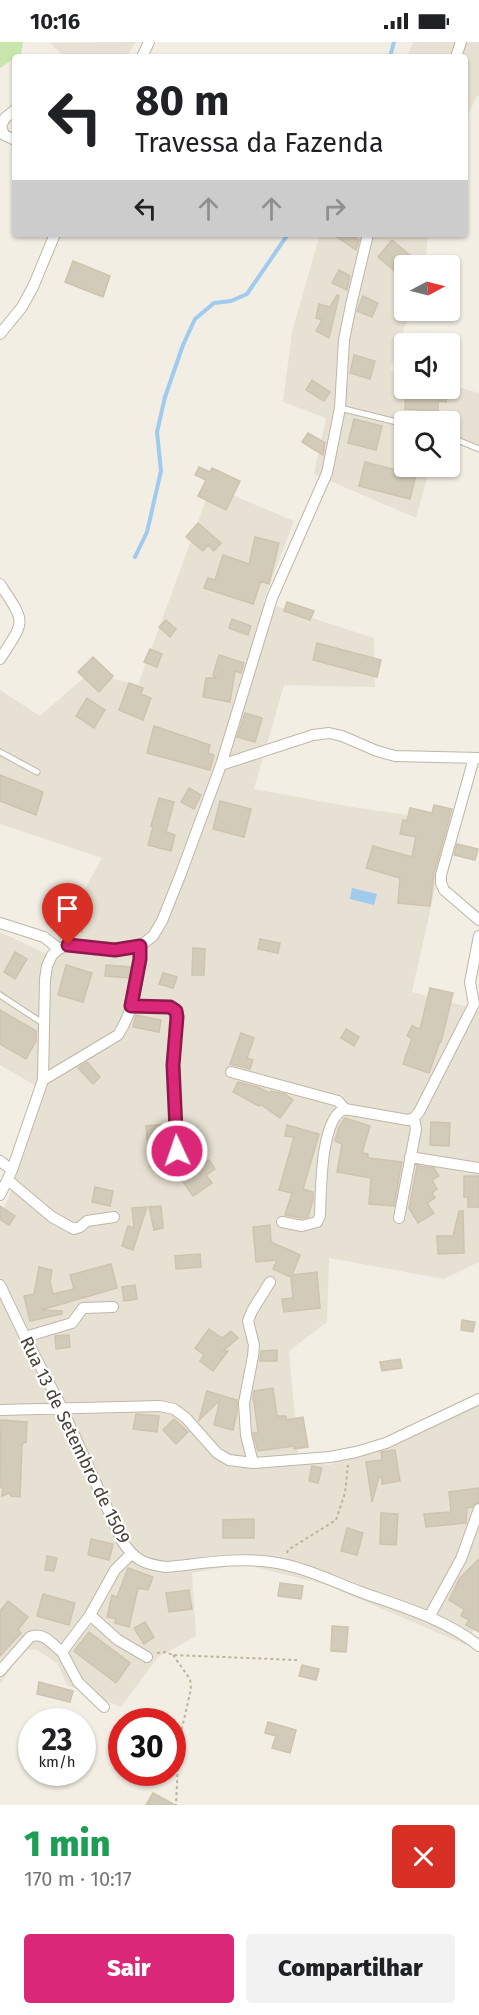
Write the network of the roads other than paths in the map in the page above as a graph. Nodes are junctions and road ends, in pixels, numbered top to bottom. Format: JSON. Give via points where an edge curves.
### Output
{"nodes":[{"id":1,"x":12,"y":112,"type":"edge"},
{"id":2,"x":1,"y":126,"type":"edge"},
{"id":3,"x":12,"y":139,"type":"edge"},
{"id":4,"x":54,"y":237,"type":"edge"},
{"id":5,"x":368,"y":237,"type":"edge"},
{"id":6,"x":0,"y":334,"type":"edge"},
{"id":7,"x":340,"y":408,"type":"junction"},
{"id":8,"x":394,"y":421,"type":"edge"},
{"id":9,"x":460,"y":440,"type":"edge"},
{"id":10,"x":479,"y":449,"type":"edge"},
{"id":11,"x":0,"y":584,"type":"edge"},
{"id":12,"x":0,"y":659,"type":"edge"},
{"id":13,"x":0,"y":752,"type":"edge"},
{"id":14,"x":476,"y":758,"type":"edge"},
{"id":15,"x":221,"y":765,"type":"junction"},
{"id":16,"x":37,"y":772,"type":"dead end"},
{"id":17,"x":479,"y":920,"type":"edge"},
{"id":18,"x":0,"y":923,"type":"edge"},
{"id":19,"x":479,"y":936,"type":"edge"},
{"id":20,"x":140,"y":946,"type":"junction"},
{"id":21,"x":59,"y":949,"type":"junction"},
{"id":22,"x":0,"y":995,"type":"edge"},
{"id":23,"x":131,"y":1006,"type":"junction"},
{"id":24,"x":44,"y":1023,"type":"junction"},
{"id":25,"x":231,"y":1072,"type":"dead end"},
{"id":26,"x":43,"y":1080,"type":"junction"},
{"id":27,"x":345,"y":1109,"type":"junction"},
{"id":28,"x":414,"y":1118,"type":"junction"},
{"id":29,"x":177,"y":1151,"type":"dead end"},
{"id":30,"x":410,"y":1157,"type":"junction"},
{"id":31,"x":0,"y":1161,"type":"edge"},
{"id":32,"x":479,"y":1168,"type":"edge"},
{"id":33,"x":10,"y":1175,"type":"junction"},
{"id":34,"x":0,"y":1195,"type":"edge"},
{"id":35,"x":114,"y":1217,"type":"dead end"},
{"id":36,"x":399,"y":1218,"type":"dead end"},
{"id":37,"x":282,"y":1222,"type":"dead end"},
{"id":38,"x":270,"y":1282,"type":"dead end"},
{"id":39,"x":0,"y":1285,"type":"edge"},
{"id":40,"x":112,"y":1307,"type":"dead end"},
{"id":41,"x":25,"y":1337,"type":"junction"},
{"id":42,"x":479,"y":1400,"type":"edge"},
{"id":43,"x":62,"y":1408,"type":"junction"},
{"id":44,"x":0,"y":1410,"type":"edge"},
{"id":45,"x":253,"y":1463,"type":"junction"},
{"id":46,"x":479,"y":1509,"type":"edge"},
{"id":47,"x":474,"y":1541,"type":"edge"},
{"id":48,"x":131,"y":1554,"type":"junction"},
{"id":49,"x":90,"y":1615,"type":"junction"},
{"id":50,"x":429,"y":1617,"type":"junction"},
{"id":51,"x":479,"y":1646,"type":"edge"},
{"id":52,"x":62,"y":1652,"type":"junction"},
{"id":53,"x":147,"y":1657,"type":"road end"},
{"id":54,"x":0,"y":1671,"type":"edge"},
{"id":55,"x":104,"y":1707,"type":"dead end"}],
"edges":[{"from":1,"to":2,"type":"street"},
{"from":2,"to":3,"type":"street","via":[[4,135]]},
{"from":4,"to":6,"type":"street","via":[[22,307]]},
{"from":5,"to":7,"type":"street","via":[[344,340]]},
{"from":7,"to":8,"type":"lane"},
{"from":7,"to":15,"type":"street","via":[[327,473],[272,598]]},
{"from":9,"to":10,"type":"lane"},
{"from":11,"to":12,"type":"street","via":[[21,624]]},
{"from":13,"to":16,"type":"lane"},
{"from":14,"to":15,"type":"street","via":[[395,756],[329,733]]},
{"from":14,"to":17,"type":"street","via":[[441,883]]},
{"from":15,"to":20,"type":"street","via":[[162,921],[153,936]]},
{"from":18,"to":21,"type":"street","via":[[44,937]]},
{"from":19,"to":28,"type":"street","via":[[470,982],[474,1004]]},
{"from":20,"to":21,"type":"street","via":[[115,950],[68,945]]},
{"from":20,"to":23,"type":"street"},
{"from":21,"to":24,"type":"street","via":[[47,966]]},
{"from":22,"to":24,"type":"lane"},
{"from":23,"to":26,"type":"street","via":[[118,1035]]},
{"from":23,"to":29,"type":"street","via":[[170,1007],[176,1011],[173,1065]]},
{"from":24,"to":26,"type":"street"},
{"from":25,"to":27,"type":"street","via":[[338,1101]]},
{"from":26,"to":33,"type":"street"},
{"from":27,"to":28,"type":"street"},
{"from":27,"to":37,"type":"street","via":[[335,1115],[330,1130],[317,1222],[303,1226]]},
{"from":28,"to":30,"type":"street","via":[[416,1129]]},
{"from":30,"to":32,"type":"street"},
{"from":30,"to":36,"type":"street"},
{"from":31,"to":33,"type":"street"},
{"from":33,"to":34,"type":"street"},
{"from":33,"to":35,"type":"street","via":[[52,1217],[74,1229],[87,1221]]},
{"from":38,"to":45,"type":"street","via":[[248,1321],[254,1345],[244,1404]]},
{"from":39,"to":41,"type":"street","name":"Rua 13 de Setembro de 1509"},
{"from":40,"to":41,"type":"street","via":[[83,1308],[72,1323]]},
{"from":41,"to":43,"type":"street","name":"Rua 13 de Setembro de 1509"},
{"from":42,"to":45,"type":"street","via":[[386,1443],[350,1453]]},
{"from":43,"to":44,"type":"street"},
{"from":43,"to":45,"type":"street","via":[[174,1409],[217,1454]]},
{"from":43,"to":48,"type":"street","name":"Rua 13 de Setembro de 1509"},
{"from":46,"to":47,"type":"street"},
{"from":47,"to":50,"type":"street"},
{"from":48,"to":49,"type":"street","via":[[115,1570]]},
{"from":48,"to":50,"type":"street","name":"Rua 13 de Setembro de 1509","via":[[140,1561],[166,1567],[251,1561],[284,1565]]},
{"from":49,"to":52,"type":"street"},
{"from":49,"to":53,"type":"street","via":[[118,1640]]},
{"from":50,"to":51,"type":"street","name":"Rua 13 de Setembro de 1509","via":[[465,1634]]},
{"from":52,"to":54,"type":"street","via":[[36,1635]]},
{"from":52,"to":55,"type":"street","via":[[78,1682]]}]}
